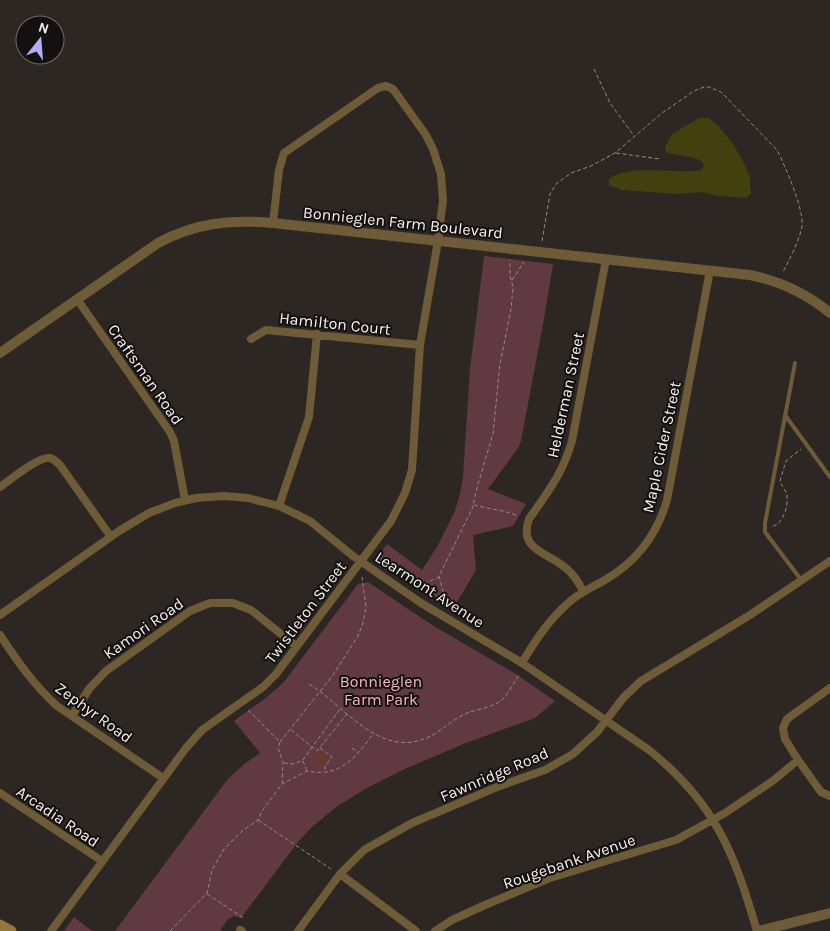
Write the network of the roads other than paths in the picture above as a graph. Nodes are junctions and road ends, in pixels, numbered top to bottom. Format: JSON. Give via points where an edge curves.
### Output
{"nodes":[{"id":1,"x":272,"y":223,"type":"junction"},
{"id":2,"x":438,"y":241,"type":"junction"},
{"id":3,"x":606,"y":259,"type":"junction"},
{"id":4,"x":710,"y":270,"type":"junction"},
{"id":5,"x":77,"y":299,"type":"junction"},
{"id":6,"x":830,"y":313,"type":"edge"},
{"id":7,"x":317,"y":334,"type":"junction"},
{"id":8,"x":251,"y":339,"type":"dead end"},
{"id":9,"x":420,"y":346,"type":"junction"},
{"id":10,"x":0,"y":353,"type":"edge"},
{"id":11,"x":795,"y":363,"type":"dead end"},
{"id":12,"x":785,"y":415,"type":"junction"},
{"id":13,"x":830,"y":476,"type":"edge"},
{"id":14,"x":0,"y":487,"type":"edge"},
{"id":15,"x":185,"y":500,"type":"junction"},
{"id":16,"x":279,"y":506,"type":"junction"},
{"id":17,"x":111,"y":537,"type":"junction"},
{"id":18,"x":361,"y":561,"type":"junction"},
{"id":19,"x":830,"y":561,"type":"edge"},
{"id":20,"x":802,"y":582,"type":"junction"},
{"id":21,"x":583,"y":591,"type":"junction"},
{"id":22,"x":0,"y":615,"type":"edge"},
{"id":23,"x":0,"y":635,"type":"edge"},
{"id":24,"x":296,"y":646,"type":"junction"},
{"id":25,"x":522,"y":663,"type":"junction"},
{"id":26,"x":830,"y":688,"type":"edge"},
{"id":27,"x":72,"y":716,"type":"junction"},
{"id":28,"x":606,"y":720,"type":"junction"},
{"id":29,"x":798,"y":760,"type":"junction"},
{"id":30,"x":163,"y":778,"type":"junction"},
{"id":31,"x":0,"y":793,"type":"edge"},
{"id":32,"x":830,"y":796,"type":"edge"},
{"id":33,"x":713,"y":820,"type":"junction"},
{"id":34,"x":102,"y":862,"type":"junction"},
{"id":35,"x":340,"y":874,"type":"junction"},
{"id":36,"x":830,"y":913,"type":"edge"},
{"id":37,"x":0,"y":925,"type":"edge"},
{"id":38,"x":11,"y":931,"type":"edge"},
{"id":39,"x":51,"y":931,"type":"edge"},
{"id":40,"x":298,"y":931,"type":"edge"},
{"id":41,"x":416,"y":931,"type":"edge"},
{"id":42,"x":436,"y":931,"type":"edge"},
{"id":43,"x":758,"y":931,"type":"edge"}],
"edges":[{"from":1,"to":2,"type":"street","name":"Bonnieglen Farm Boulevard"},
{"from":1,"to":2,"type":"street","name":"Twistleton Street","via":[[284,153],[368,94],[386,86],[393,89],[426,135],[438,163],[443,200]]},
{"from":1,"to":5,"type":"street","name":"Bonnieglen Farm Boulevard","via":[[221,222],[178,233],[144,252]]},
{"from":2,"to":3,"type":"street","name":"Bonnieglen Farm Boulevard"},
{"from":2,"to":9,"type":"street","name":"Twistleton Street"},
{"from":3,"to":4,"type":"street","name":"Bonnieglen Farm Boulevard"},
{"from":3,"to":21,"type":"street","name":"Helderman Street","via":[[568,456],[526,527],[529,544],[573,574]]},
{"from":4,"to":6,"type":"street","name":"Bonnieglen Farm Boulevard","via":[[750,274],[775,281],[809,297]]},
{"from":4,"to":21,"type":"street","name":"Maple Cider Street","via":[[664,512],[653,534],[633,559]]},
{"from":5,"to":10,"type":"street","name":"Bonnieglen Farm Boulevard"},
{"from":5,"to":15,"type":"street","name":"Craftsman Road","via":[[170,432]]},
{"from":7,"to":8,"type":"street","name":"Hamilton Court","via":[[266,330]]},
{"from":7,"to":9,"type":"street","name":"Hamilton Court"},
{"from":7,"to":16,"type":"street","via":[[309,417]]},
{"from":9,"to":18,"type":"street","name":"Twistleton Street","via":[[409,483],[391,522]]},
{"from":11,"to":12,"type":"lane"},
{"from":12,"to":13,"type":"lane"},
{"from":12,"to":20,"type":"lane","via":[[765,523],[766,532]]},
{"from":14,"to":17,"type":"street","via":[[37,461],[52,459],[60,465]]},
{"from":15,"to":16,"type":"street","name":"Learmont Avenue","via":[[237,496]]},
{"from":15,"to":17,"type":"street","name":"Learmont Avenue","via":[[148,513]]},
{"from":16,"to":18,"type":"street","name":"Learmont Avenue","via":[[310,522]]},
{"from":17,"to":22,"type":"street","name":"Learmont Avenue"},
{"from":18,"to":24,"type":"street","name":"Twistleton Street"},
{"from":18,"to":25,"type":"street","name":"Learmont Avenue","via":[[432,610]]},
{"from":19,"to":20,"type":"street","name":"Fawnridge Road"},
{"from":20,"to":28,"type":"street","name":"Fawnridge Road","via":[[641,681]]},
{"from":21,"to":25,"type":"street","name":"Maple Cider Street","via":[[544,629]]},
{"from":23,"to":27,"type":"street","name":"Zephyr Road","via":[[23,670],[45,695]]},
{"from":24,"to":27,"type":"street","name":"Kamori Road","via":[[251,610],[233,603],[210,603],[190,611],[106,671],[89,689]]},
{"from":24,"to":30,"type":"street","name":"Twistleton Street","via":[[263,687],[202,730]]},
{"from":25,"to":28,"type":"street","name":"Learmont Avenue"},
{"from":26,"to":29,"type":"street","via":[[786,718],[783,734]]},
{"from":27,"to":30,"type":"street","name":"Zephyr Road"},
{"from":28,"to":33,"type":"street","name":"Learmont Avenue","via":[[674,771]]},
{"from":28,"to":35,"type":"street","name":"Fawnridge Road","via":[[573,754],[546,770],[497,787],[412,824],[364,850]]},
{"from":29,"to":32,"type":"street","via":[[821,792]]},
{"from":29,"to":33,"type":"street","name":"Rougebank Avenue"},
{"from":30,"to":34,"type":"street","name":"Twistleton Street"},
{"from":31,"to":34,"type":"street","name":"Arcadia Road"},
{"from":33,"to":42,"type":"street","name":"Rougebank Avenue","via":[[671,842],[550,878],[452,920]]},
{"from":33,"to":43,"type":"street","name":"Learmont Avenue","via":[[739,871]]},
{"from":34,"to":39,"type":"street","name":"Twistleton Street"},
{"from":35,"to":40,"type":"street","name":"Fawnridge Road"},
{"from":35,"to":41,"type":"street"},
{"from":36,"to":43,"type":"street"},
{"from":37,"to":38,"type":"main road"}]}
